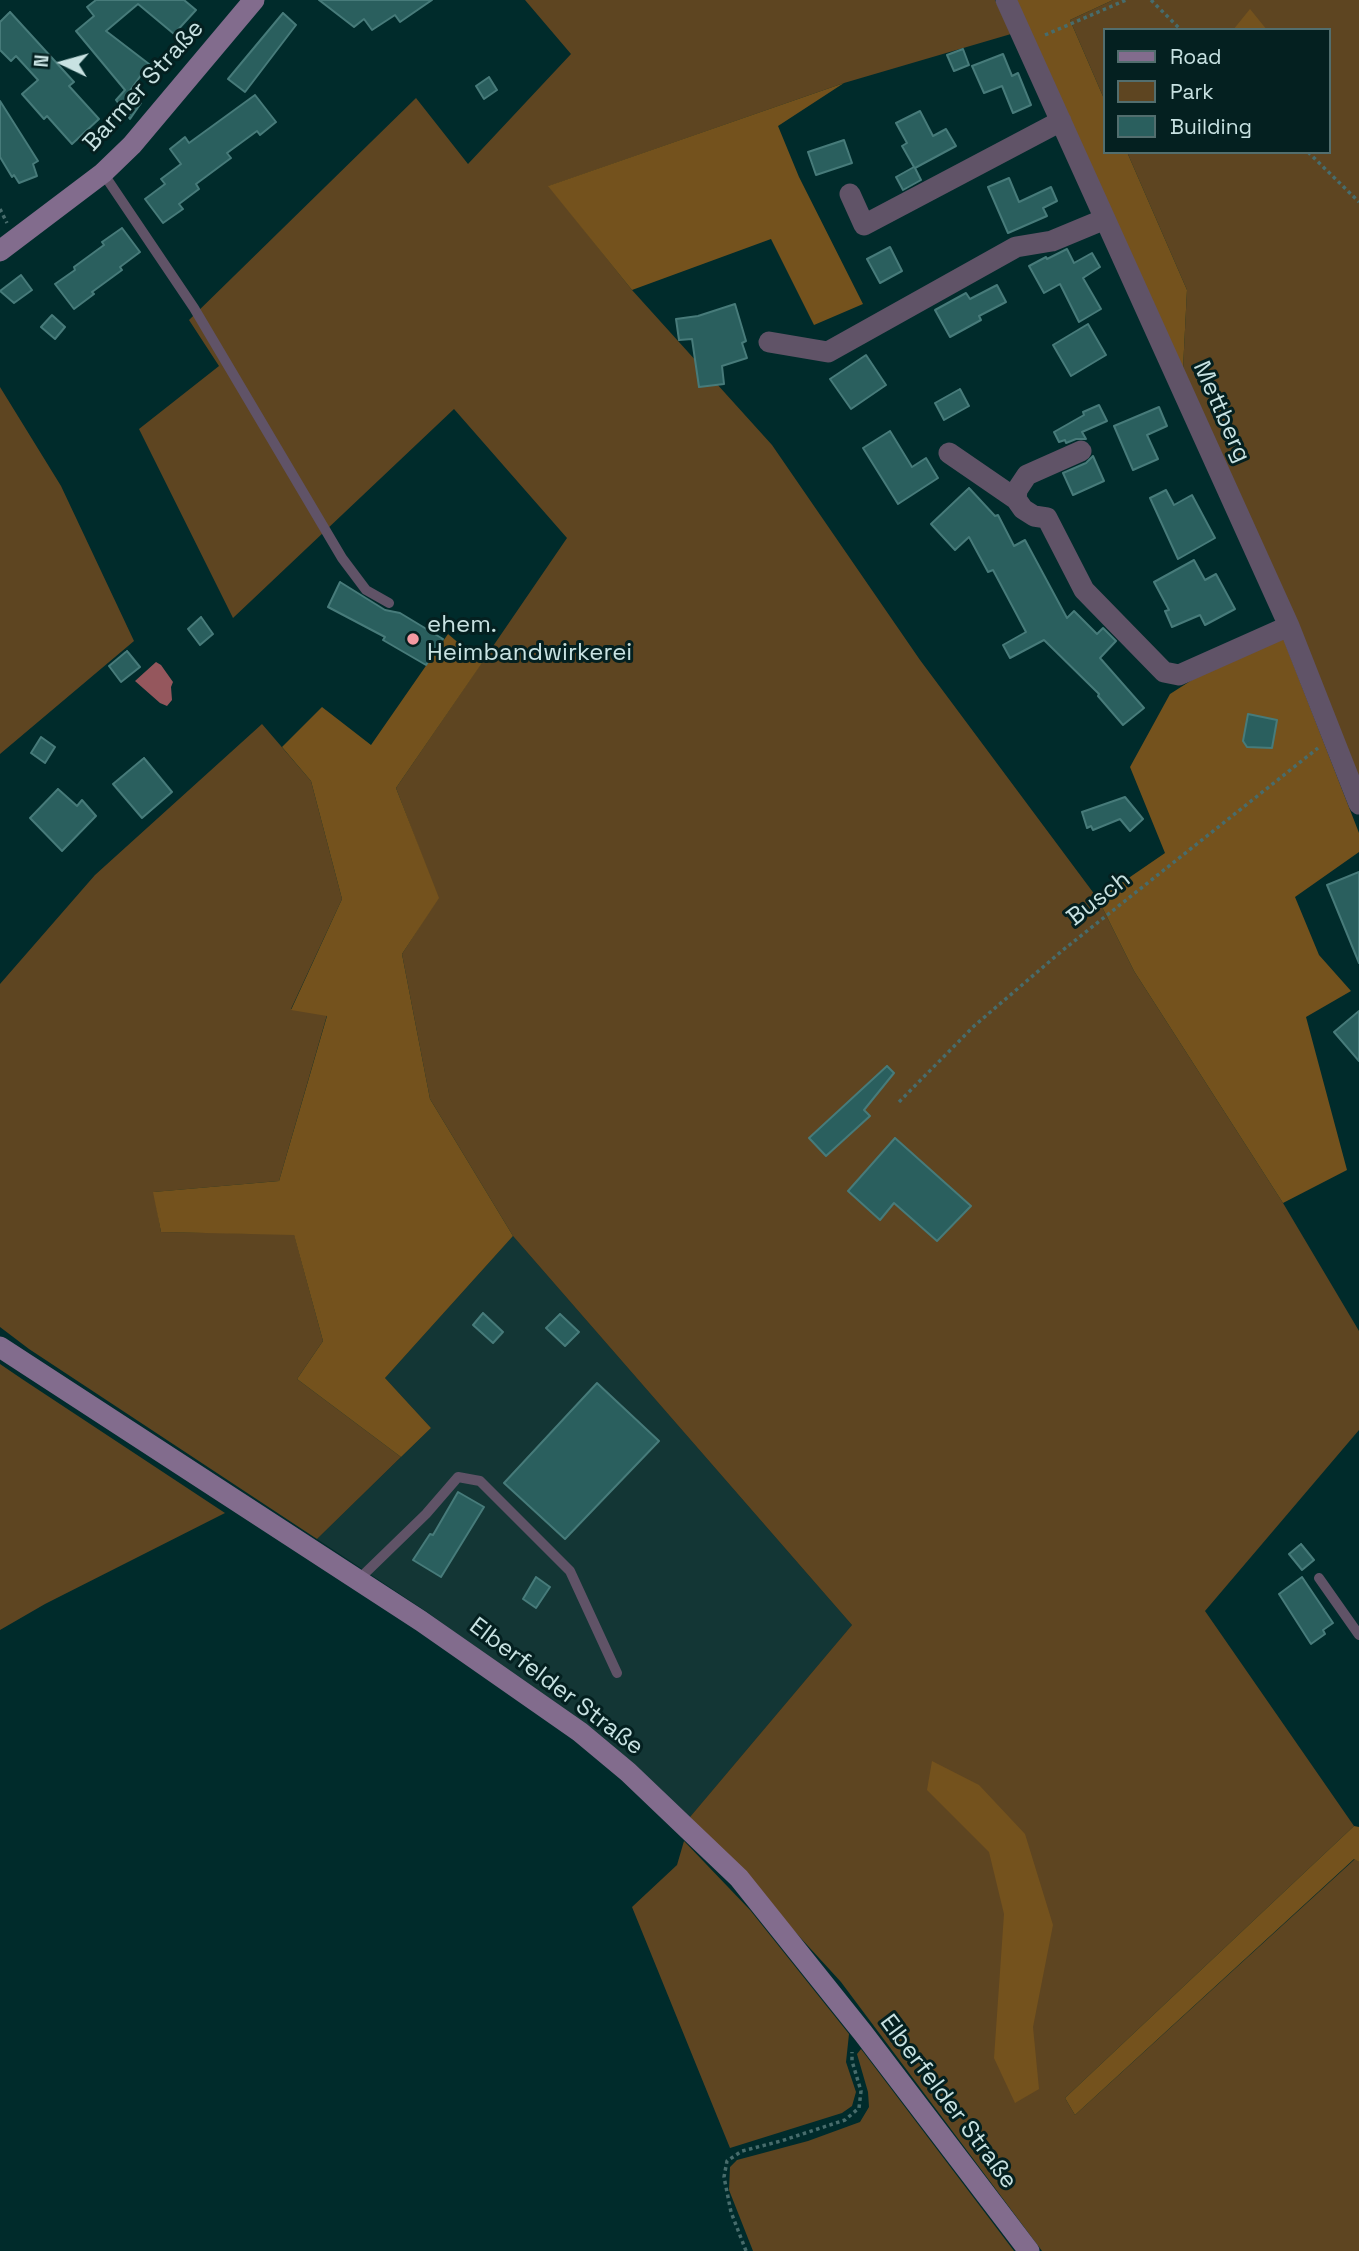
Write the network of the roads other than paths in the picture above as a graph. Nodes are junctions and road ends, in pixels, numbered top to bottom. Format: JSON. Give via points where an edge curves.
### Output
{"nodes":[{"id":1,"x":254,"y":0,"type":"edge"},
{"id":2,"x":1006,"y":0,"type":"edge"},
{"id":3,"x":1061,"y":121,"type":"junction"},
{"id":4,"x":103,"y":173,"type":"junction"},
{"id":5,"x":850,"y":194,"type":"dead end"},
{"id":6,"x":1105,"y":219,"type":"junction"},
{"id":7,"x":0,"y":251,"type":"edge"},
{"id":8,"x":769,"y":342,"type":"dead end"},
{"id":9,"x":1081,"y":451,"type":"dead end"},
{"id":10,"x":949,"y":453,"type":"dead end"},
{"id":11,"x":1016,"y":499,"type":"junction"},
{"id":12,"x":389,"y":603,"type":"dead end"},
{"id":13,"x":1289,"y":626,"type":"junction"},
{"id":14,"x":1359,"y":804,"type":"edge"},
{"id":15,"x":0,"y":1348,"type":"edge"},
{"id":16,"x":1319,"y":1578,"type":"dead end"},
{"id":17,"x":358,"y":1580,"type":"junction"},
{"id":18,"x":1359,"y":1634,"type":"edge"},
{"id":19,"x":617,"y":1673,"type":"dead end"},
{"id":20,"x":1029,"y":2251,"type":"edge"}],
"edges":[{"from":1,"to":4,"type":"main road","name":"Barmer Straße"},
{"from":2,"to":3,"type":"street","name":"Mettberg"},
{"from":3,"to":5,"type":"street","via":[[864,225]]},
{"from":3,"to":6,"type":"street","name":"Mettberg"},
{"from":4,"to":7,"type":"main road","name":"Barmer Straße"},
{"from":4,"to":12,"type":"lane","via":[[194,308],[342,558],[366,590]]},
{"from":6,"to":8,"type":"street","via":[[1052,241],[1016,247],[828,352]]},
{"from":6,"to":13,"type":"street","name":"Mettberg"},
{"from":9,"to":11,"type":"street","via":[[1027,475]]},
{"from":10,"to":11,"type":"street"},
{"from":11,"to":13,"type":"street","via":[[1034,516],[1047,518],[1084,590],[1164,672],[1179,675]]},
{"from":13,"to":14,"type":"street","name":"Mettberg"},
{"from":15,"to":17,"type":"main road","name":"Elberfelder Straße"},
{"from":16,"to":18,"type":"lane"},
{"from":17,"to":19,"type":"lane","via":[[458,1477],[480,1481],[569,1571]]},
{"from":17,"to":20,"type":"main road","name":"Elberfelder Straße","via":[[580,1732],[739,1878]]}]}
